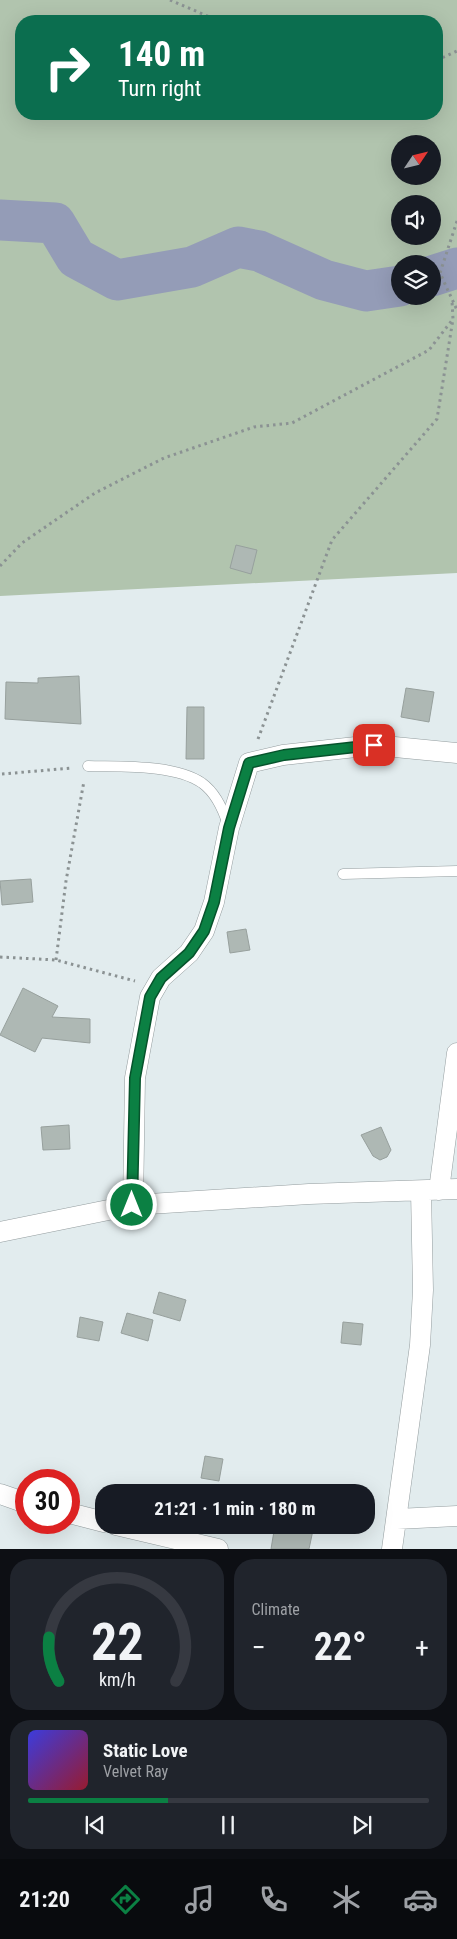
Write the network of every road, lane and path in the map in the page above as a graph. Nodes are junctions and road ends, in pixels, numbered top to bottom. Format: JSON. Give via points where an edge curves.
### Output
{"nodes":[{"id":1,"x":170,"y":0,"type":"edge"},
{"id":2,"x":205,"y":15,"type":"edge"},
{"id":3,"x":457,"y":51,"type":"edge"},
{"id":4,"x":443,"y":57,"type":"edge"},
{"id":5,"x":457,"y":221,"type":"edge"},
{"id":6,"x":452,"y":301,"type":"junction"},
{"id":7,"x":457,"y":310,"type":"edge"},
{"id":8,"x":452,"y":320,"type":"junction"},
{"id":9,"x":0,"y":566,"type":"edge"},
{"id":10,"x":457,"y":753,"type":"edge"},
{"id":11,"x":249,"y":763,"type":"junction"},
{"id":12,"x":88,"y":766,"type":"joint"},
{"id":13,"x":2,"y":774,"type":"dead end"},
{"id":14,"x":80,"y":798,"type":"dead end"},
{"id":15,"x":229,"y":828,"type":"junction"},
{"id":16,"x":457,"y":871,"type":"edge"},
{"id":17,"x":343,"y":874,"type":"dead end"},
{"id":18,"x":0,"y":957,"type":"edge"},
{"id":19,"x":56,"y":960,"type":"junction"},
{"id":20,"x":155,"y":986,"type":"junction"},
{"id":21,"x":457,"y":1053,"type":"edge"},
{"id":22,"x":439,"y":1190,"type":"edge"},
{"id":23,"x":132,"y":1205,"type":"junction"},
{"id":24,"x":0,"y":1232,"type":"edge"},
{"id":25,"x":0,"y":1494,"type":"edge"},
{"id":26,"x":15,"y":1499,"type":"edge"},
{"id":27,"x":80,"y":1516,"type":"edge"},
{"id":28,"x":457,"y":1516,"type":"edge"},
{"id":29,"x":397,"y":1519,"type":"junction"},
{"id":30,"x":95,"y":1520,"type":"edge"},
{"id":31,"x":154,"y":1534,"type":"edge"},
{"id":32,"x":218,"y":1549,"type":"edge"},
{"id":33,"x":392,"y":1549,"type":"edge"}],
"edges":[{"from":1,"to":2,"type":"path"},
{"from":3,"to":4,"type":"path"},
{"from":5,"to":6,"type":"path","via":[[440,273]]},
{"from":6,"to":7,"type":"path"},
{"from":6,"to":8,"type":"path"},
{"from":8,"to":9,"type":"path","via":[[429,350],[292,423],[254,427],[164,458],[95,493],[22,543]]},
{"from":8,"to":11,"type":"path","via":[[438,419],[332,540]]},
{"from":10,"to":11,"type":"street","via":[[374,745],[284,755]]},
{"from":11,"to":15,"type":"street"},
{"from":12,"to":13,"type":"path"},
{"from":12,"to":15,"type":"lane","via":[[141,768],[189,777],[213,794],[221,805]]},
{"from":14,"to":19,"type":"path"},
{"from":15,"to":20,"type":"street","via":[[214,902],[204,931],[189,953]]},
{"from":16,"to":17,"type":"lane"},
{"from":18,"to":19,"type":"path"},
{"from":19,"to":20,"type":"path"},
{"from":20,"to":23,"type":"street","via":[[150,997],[135,1078]]},
{"from":21,"to":22,"type":"street"},
{"from":22,"to":23,"type":"street"},
{"from":22,"to":29,"type":"street","via":[[423,1290],[420,1345]]},
{"from":23,"to":24,"type":"street"},
{"from":25,"to":26,"type":"street"},
{"from":27,"to":30,"type":"street"},
{"from":28,"to":29,"type":"street"},
{"from":29,"to":33,"type":"street"},
{"from":31,"to":32,"type":"street"}]}
